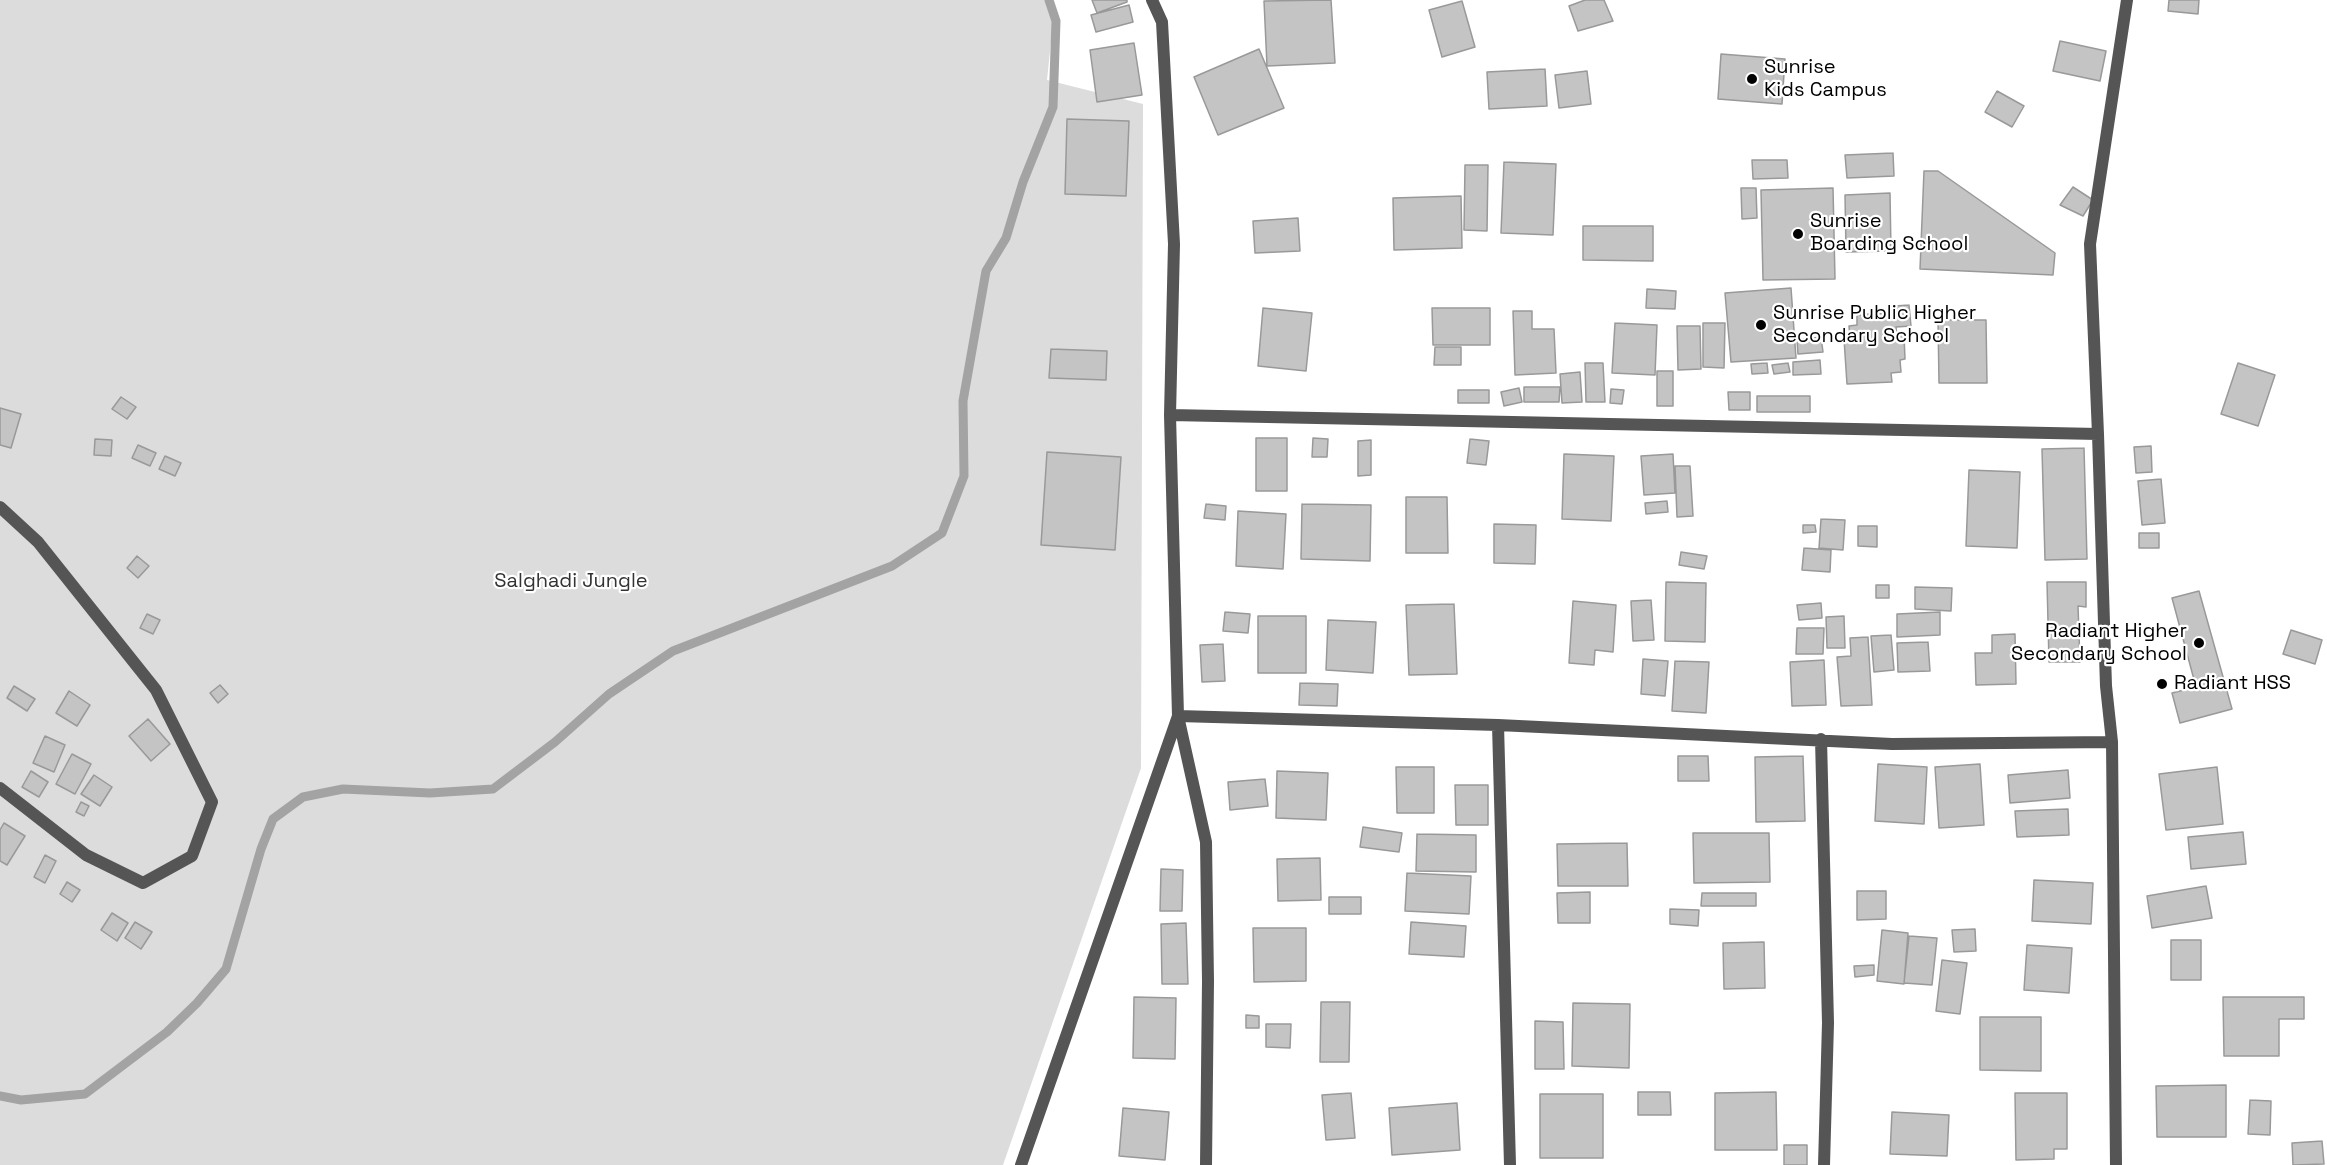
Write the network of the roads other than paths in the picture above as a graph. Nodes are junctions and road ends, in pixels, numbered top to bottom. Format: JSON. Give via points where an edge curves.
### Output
{"nodes":[{"id":1,"x":1152,"y":0,"type":"edge"},
{"id":2,"x":2127,"y":0,"type":"edge"},
{"id":3,"x":1170,"y":415,"type":"junction"},
{"id":4,"x":2098,"y":434,"type":"junction"},
{"id":5,"x":0,"y":507,"type":"edge"},
{"id":6,"x":1178,"y":716,"type":"junction"},
{"id":7,"x":1498,"y":725,"type":"junction"},
{"id":8,"x":1821,"y":739,"type":"junction"},
{"id":9,"x":2112,"y":742,"type":"junction"},
{"id":10,"x":0,"y":788,"type":"edge"},
{"id":11,"x":1021,"y":1165,"type":"edge"},
{"id":12,"x":1206,"y":1165,"type":"edge"},
{"id":13,"x":1510,"y":1165,"type":"edge"},
{"id":14,"x":1824,"y":1165,"type":"edge"},
{"id":15,"x":2116,"y":1165,"type":"edge"}],
"edges":[{"from":1,"to":3,"type":"street","via":[[1162,22],[1174,244]]},
{"from":2,"to":4,"type":"street","via":[[2090,244]]},
{"from":3,"to":4,"type":"street"},
{"from":3,"to":6,"type":"street"},
{"from":4,"to":9,"type":"street","via":[[2106,686]]},
{"from":5,"to":10,"type":"street","via":[[38,542],[156,690],[212,802],[192,856],[143,883],[86,855]]},
{"from":6,"to":7,"type":"street"},
{"from":6,"to":11,"type":"street"},
{"from":6,"to":12,"type":"street","via":[[1206,842]]},
{"from":7,"to":8,"type":"street"},
{"from":7,"to":13,"type":"street"},
{"from":8,"to":9,"type":"street","via":[[1892,744]]},
{"from":8,"to":14,"type":"street","via":[[1828,1023]]},
{"from":9,"to":15,"type":"street"}]}
